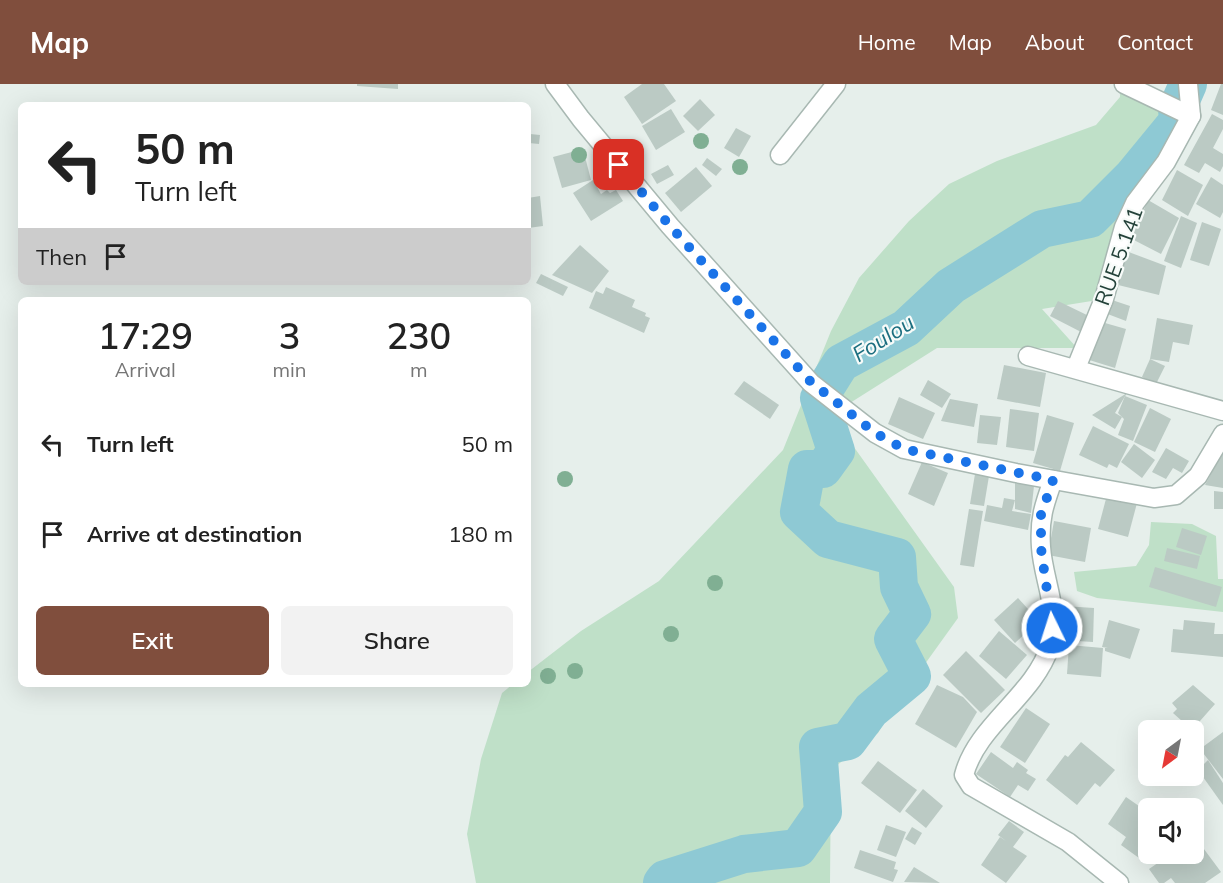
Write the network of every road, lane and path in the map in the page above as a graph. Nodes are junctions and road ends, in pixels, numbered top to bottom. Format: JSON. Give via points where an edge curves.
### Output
{"nodes":[{"id":1,"x":555,"y":84,"type":"edge"},
{"id":2,"x":836,"y":84,"type":"edge"},
{"id":3,"x":1124,"y":84,"type":"edge"},
{"id":4,"x":1188,"y":84,"type":"edge"},
{"id":5,"x":1191,"y":116,"type":"junction"},
{"id":6,"x":780,"y":155,"type":"dead end"},
{"id":7,"x":1028,"y":356,"type":"dead end"},
{"id":8,"x":1076,"y":368,"type":"junction"},
{"id":9,"x":1223,"y":411,"type":"edge"},
{"id":10,"x":1223,"y":434,"type":"edge"},
{"id":11,"x":1053,"y":480,"type":"junction"},
{"id":12,"x":1119,"y":883,"type":"edge"}],
"edges":[{"from":1,"to":11,"type":"street","via":[[670,226],[830,399],[904,449]]},
{"from":2,"to":6,"type":"street"},
{"from":3,"to":5,"type":"street"},
{"from":4,"to":5,"type":"street"},
{"from":5,"to":8,"type":"street","name":"RUE 5.141","via":[[1124,227],[1104,299]]},
{"from":7,"to":8,"type":"street"},
{"from":8,"to":9,"type":"street"},
{"from":10,"to":11,"type":"street","via":[[1198,476],[1176,495],[1154,498]]},
{"from":11,"to":12,"type":"street","via":[[1041,515],[1041,548],[1054,613],[1051,644],[1042,666],[984,737],[964,775],[970,786],[1068,842]]}]}
